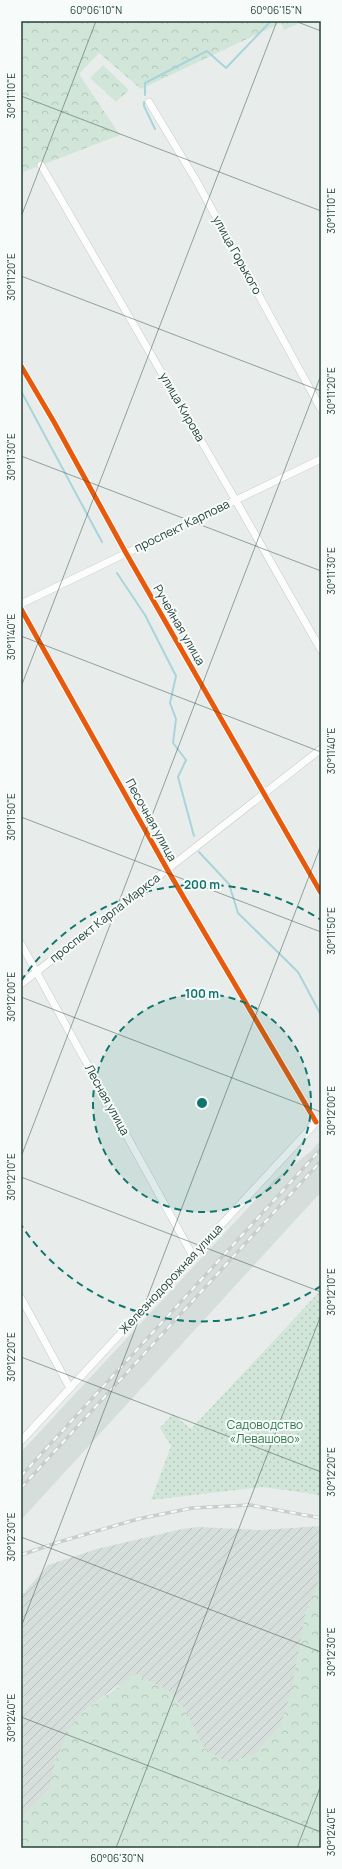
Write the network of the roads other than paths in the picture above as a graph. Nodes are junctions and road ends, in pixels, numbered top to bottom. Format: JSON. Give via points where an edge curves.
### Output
{"nodes":[{"id":1,"x":149,"y":102,"type":"dead end"},
{"id":2,"x":41,"y":166,"type":"dead end"},
{"id":3,"x":21,"y":366,"type":"edge"},
{"id":4,"x":321,"y":409,"type":"edge"},
{"id":5,"x":321,"y":459,"type":"edge"},
{"id":6,"x":236,"y":500,"type":"junction"},
{"id":7,"x":126,"y":553,"type":"junction"},
{"id":8,"x":21,"y":604,"type":"edge"},
{"id":9,"x":21,"y":609,"type":"edge"},
{"id":10,"x":321,"y":650,"type":"edge"},
{"id":11,"x":321,"y":750,"type":"edge"},
{"id":12,"x":265,"y":794,"type":"junction"},
{"id":13,"x":167,"y":869,"type":"junction"},
{"id":14,"x":321,"y":893,"type":"edge"},
{"id":15,"x":21,"y":944,"type":"edge"},
{"id":16,"x":37,"y":972,"type":"junction"},
{"id":17,"x":21,"y":984,"type":"edge"},
{"id":18,"x":318,"y":1120,"type":"edge"},
{"id":19,"x":193,"y":1256,"type":"junction"},
{"id":20,"x":21,"y":1298,"type":"edge"},
{"id":21,"x":70,"y":1388,"type":"junction"},
{"id":22,"x":21,"y":1441,"type":"edge"}],
"edges":[{"from":1,"to":4,"type":"street","name":"улица Горького","via":[[197,182]]},
{"from":2,"to":6,"type":"street","name":"улица Кирова"},
{"from":3,"to":7,"type":"street","name":"Ручейная улица"},
{"from":5,"to":6,"type":"street","name":"проспект Карпова"},
{"from":6,"to":7,"type":"street","name":"проспект Карпова"},
{"from":6,"to":10,"type":"street","name":"улица Кирова"},
{"from":7,"to":8,"type":"street","name":"проспект Карпова"},
{"from":7,"to":12,"type":"street","name":"Ручейная улица"},
{"from":9,"to":13,"type":"street","name":"Песочная улица"},
{"from":11,"to":12,"type":"street","name":"проспект Карла Маркса"},
{"from":12,"to":13,"type":"street","name":"проспект Карла Маркса"},
{"from":12,"to":14,"type":"street","name":"Ручейная улица"},
{"from":13,"to":16,"type":"street","name":"проспект Карла Маркса"},
{"from":13,"to":18,"type":"street","name":"Песочная улица"},
{"from":15,"to":16,"type":"street","name":"Лесная улица"},
{"from":16,"to":17,"type":"street","name":"проспект Карла Маркса"},
{"from":16,"to":19,"type":"street","name":"Лесная улица"},
{"from":18,"to":19,"type":"street","name":"Железнодорожная улица"},
{"from":19,"to":21,"type":"street","name":"Железнодорожная улица"},
{"from":20,"to":21,"type":"street"},
{"from":21,"to":22,"type":"street","name":"Железнодорожная улица"}]}
